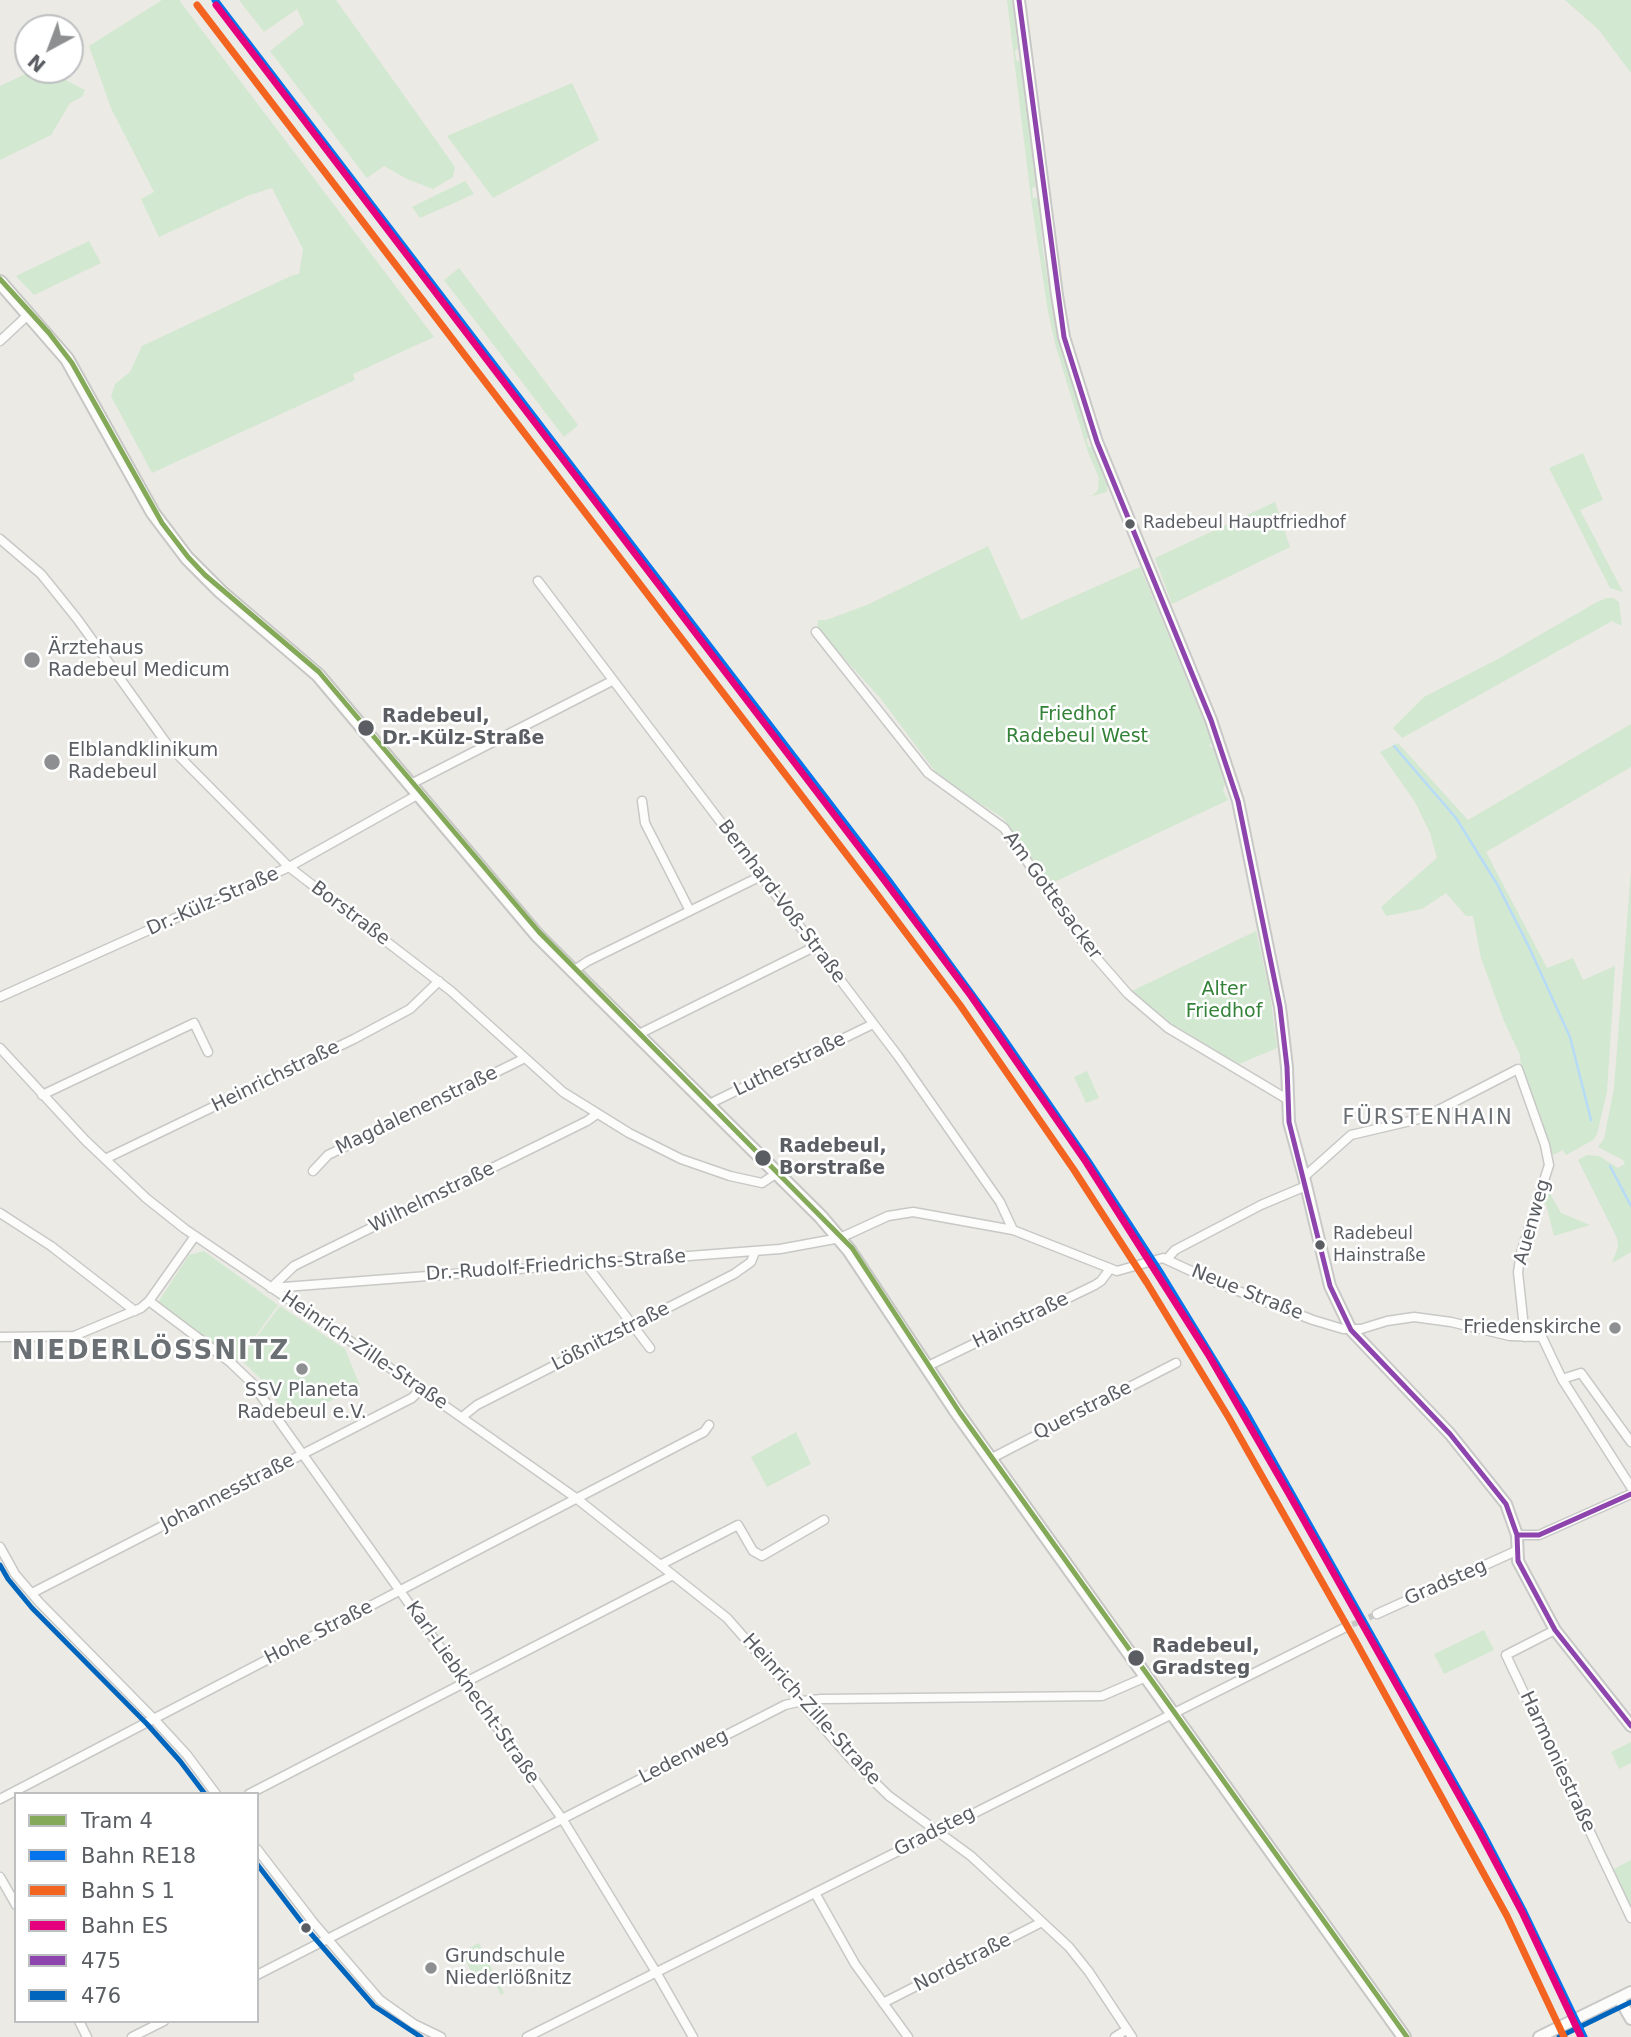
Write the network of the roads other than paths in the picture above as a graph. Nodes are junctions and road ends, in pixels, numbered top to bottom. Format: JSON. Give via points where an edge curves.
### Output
{"nodes":[{"id":1,"x":1019,"y":0,"type":"edge"},
{"id":2,"x":0,"y":282,"type":"edge"},
{"id":3,"x":29,"y":314,"type":"junction"},
{"id":4,"x":0,"y":341,"type":"edge"},
{"id":5,"x":0,"y":539,"type":"edge"},
{"id":6,"x":538,"y":581,"type":"dead end"},
{"id":7,"x":816,"y":632,"type":"dead end"},
{"id":8,"x":612,"y":681,"type":"junction"},
{"id":9,"x":415,"y":789,"type":"junction"},
{"id":10,"x":642,"y":801,"type":"dead end"},
{"id":11,"x":289,"y":867,"type":"junction"},
{"id":12,"x":761,"y":876,"type":"junction"},
{"id":13,"x":690,"y":911,"type":"junction"},
{"id":14,"x":814,"y":947,"type":"junction"},
{"id":15,"x":573,"y":971,"type":"junction"},
{"id":16,"x":439,"y":981,"type":"junction"},
{"id":17,"x":0,"y":998,"type":"edge"},
{"id":18,"x":873,"y":1024,"type":"junction"},
{"id":19,"x":637,"y":1035,"type":"junction"},
{"id":20,"x":0,"y":1048,"type":"edge"},
{"id":21,"x":208,"y":1052,"type":"dead end"},
{"id":22,"x":525,"y":1058,"type":"junction"},
{"id":23,"x":42,"y":1095,"type":"junction"},
{"id":24,"x":1287,"y":1099,"type":"junction"},
{"id":25,"x":708,"y":1105,"type":"junction"},
{"id":26,"x":597,"y":1114,"type":"junction"},
{"id":27,"x":105,"y":1159,"type":"junction"},
{"id":28,"x":313,"y":1171,"type":"dead end"},
{"id":29,"x":777,"y":1174,"type":"junction"},
{"id":30,"x":1305,"y":1181,"type":"junction"},
{"id":31,"x":0,"y":1213,"type":"edge"},
{"id":32,"x":1013,"y":1230,"type":"junction"},
{"id":33,"x":195,"y":1236,"type":"junction"},
{"id":34,"x":840,"y":1238,"type":"junction"},
{"id":35,"x":755,"y":1252,"type":"junction"},
{"id":36,"x":1167,"y":1259,"type":"junction"},
{"id":37,"x":586,"y":1264,"type":"junction"},
{"id":38,"x":1110,"y":1269,"type":"junction"},
{"id":39,"x":271,"y":1288,"type":"junction"},
{"id":40,"x":149,"y":1301,"type":"junction"},
{"id":41,"x":135,"y":1311,"type":"junction"},
{"id":42,"x":633,"y":1326,"type":"junction"},
{"id":43,"x":1351,"y":1330,"type":"junction"},
{"id":44,"x":0,"y":1337,"type":"edge"},
{"id":45,"x":1525,"y":1337,"type":"junction"},
{"id":46,"x":650,"y":1348,"type":"dead end"},
{"id":47,"x":1176,"y":1363,"type":"dead end"},
{"id":48,"x":926,"y":1367,"type":"junction"},
{"id":49,"x":1562,"y":1379,"type":"junction"},
{"id":50,"x":421,"y":1389,"type":"junction"},
{"id":51,"x":462,"y":1418,"type":"junction"},
{"id":52,"x":709,"y":1425,"type":"dead end"},
{"id":53,"x":1631,"y":1442,"type":"edge"},
{"id":54,"x":303,"y":1454,"type":"junction"},
{"id":55,"x":990,"y":1459,"type":"junction"},
{"id":56,"x":1631,"y":1486,"type":"edge"},
{"id":57,"x":1631,"y":1494,"type":"edge"},
{"id":58,"x":576,"y":1498,"type":"junction"},
{"id":59,"x":824,"y":1520,"type":"dead end"},
{"id":60,"x":1517,"y":1535,"type":"junction"},
{"id":61,"x":0,"y":1547,"type":"edge"},
{"id":62,"x":1516,"y":1551,"type":"junction"},
{"id":63,"x":660,"y":1565,"type":"junction"},
{"id":64,"x":673,"y":1575,"type":"junction"},
{"id":65,"x":400,"y":1591,"type":"junction"},
{"id":66,"x":32,"y":1594,"type":"junction"},
{"id":67,"x":1377,"y":1614,"type":"tunnel mouth"},
{"id":68,"x":1344,"y":1628,"type":"tunnel mouth"},
{"id":69,"x":1555,"y":1630,"type":"junction"},
{"id":70,"x":1146,"y":1677,"type":"junction"},
{"id":71,"x":465,"y":1684,"type":"junction"},
{"id":72,"x":802,"y":1701,"type":"junction"},
{"id":73,"x":1172,"y":1713,"type":"junction"},
{"id":74,"x":153,"y":1718,"type":"junction"},
{"id":75,"x":1631,"y":1726,"type":"edge"},
{"id":76,"x":215,"y":1792,"type":"edge"},
{"id":77,"x":253,"y":1792,"type":"edge"},
{"id":78,"x":0,"y":1799,"type":"edge"},
{"id":79,"x":563,"y":1820,"type":"junction"},
{"id":80,"x":938,"y":1831,"type":"junction"},
{"id":81,"x":259,"y":1852,"type":"edge"},
{"id":82,"x":0,"y":1877,"type":"edge"},
{"id":83,"x":815,"y":1893,"type":"junction"},
{"id":84,"x":14,"y":1902,"type":"edge"},
{"id":85,"x":1631,"y":1918,"type":"edge"},
{"id":86,"x":1042,"y":1922,"type":"junction"},
{"id":87,"x":328,"y":1940,"type":"junction"},
{"id":88,"x":656,"y":1972,"type":"junction"},
{"id":89,"x":259,"y":1974,"type":"edge"},
{"id":90,"x":1631,"y":1992,"type":"edge"},
{"id":91,"x":1619,"y":1998,"type":"junction"},
{"id":92,"x":883,"y":2003,"type":"junction"},
{"id":93,"x":1631,"y":2019,"type":"edge"},
{"id":94,"x":160,"y":2023,"type":"edge"},
{"id":95,"x":1129,"y":2033,"type":"edge"},
{"id":96,"x":132,"y":2037,"type":"edge"},
{"id":97,"x":441,"y":2037,"type":"edge"},
{"id":98,"x":527,"y":2037,"type":"edge"},
{"id":99,"x":693,"y":2037,"type":"edge"},
{"id":100,"x":908,"y":2037,"type":"edge"},
{"id":101,"x":1115,"y":2037,"type":"edge"},
{"id":102,"x":1404,"y":2037,"type":"edge"},
{"id":103,"x":1539,"y":2037,"type":"edge"}],
"edges":[{"from":1,"to":24,"type":"street","via":[[1064,337],[1097,442],[1230,772],[1280,1007]]},
{"from":2,"to":3,"type":"main road"},
{"from":3,"to":4,"type":"street"},
{"from":3,"to":9,"type":"main road","via":[[67,359],[171,540],[204,576],[318,675]]},
{"from":5,"to":11,"type":"street","name":"Borstraße","via":[[41,574],[167,744]]},
{"from":6,"to":8,"type":"street","name":"Bernhard-Voß-Straße"},
{"from":7,"to":24,"type":"street","name":"Am Gottesacker","via":[[928,773],[1003,828],[1086,946],[1128,994],[1168,1028]]},
{"from":8,"to":9,"type":"street","name":"Dr.-Külz-Straße"},
{"from":8,"to":12,"type":"street","name":"Bernhard-Voß-Straße"},
{"from":9,"to":11,"type":"street","name":"Dr.-Külz-Straße"},
{"from":9,"to":15,"type":"main road"},
{"from":10,"to":13,"type":"street","via":[[645,823]]},
{"from":11,"to":16,"type":"street","name":"Borstraße"},
{"from":11,"to":17,"type":"street","name":"Dr.-Külz-Straße"},
{"from":12,"to":13,"type":"street"},
{"from":12,"to":14,"type":"street","name":"Bernhard-Voß-Straße"},
{"from":13,"to":15,"type":"street"},
{"from":14,"to":18,"type":"street","name":"Bernhard-Voß-Straße"},
{"from":14,"to":19,"type":"street"},
{"from":15,"to":19,"type":"main road"},
{"from":16,"to":22,"type":"street","name":"Borstraße"},
{"from":16,"to":27,"type":"street","name":"Heinrichstraße","via":[[410,1009],[354,1039]]},
{"from":18,"to":25,"type":"street","name":"Lutherstraße"},
{"from":18,"to":32,"type":"street","name":"Bernhard-Voß-Straße","via":[[1000,1202]]},
{"from":19,"to":25,"type":"main road"},
{"from":20,"to":23,"type":"street"},
{"from":21,"to":23,"type":"street","via":[[194,1023]]},
{"from":22,"to":26,"type":"street","name":"Borstraße","via":[[562,1092]]},
{"from":22,"to":28,"type":"street","name":"Magdalenenstraße","via":[[328,1155]]},
{"from":23,"to":27,"type":"street"},
{"from":24,"to":30,"type":"street","via":[[1290,1131]]},
{"from":25,"to":29,"type":"main road"},
{"from":26,"to":29,"type":"street","name":"Borstraße","via":[[667,1154],[730,1176],[762,1183]]},
{"from":26,"to":39,"type":"street","name":"Wilhelmstraße","via":[[294,1265]]},
{"from":27,"to":33,"type":"street"},
{"from":29,"to":34,"type":"main road"},
{"from":30,"to":36,"type":"street","via":[[1175,1250]]},
{"from":30,"to":43,"type":"street","via":[[1330,1286]]},
{"from":30,"to":45,"type":"street","name":"Auenweg","via":[[1351,1135],[1423,1118],[1518,1069],[1549,1164],[1518,1272]]},
{"from":31,"to":41,"type":"street"},
{"from":32,"to":34,"type":"street","via":[[913,1212],[888,1216]]},
{"from":32,"to":38,"type":"street"},
{"from":33,"to":39,"type":"street","name":"Heinrich-Zille-Straße"},
{"from":33,"to":40,"type":"street"},
{"from":34,"to":35,"type":"street","name":"Dr.-Rudolf-Friedrichs-Straße"},
{"from":34,"to":48,"type":"main road"},
{"from":35,"to":37,"type":"street","name":"Dr.-Rudolf-Friedrichs-Straße"},
{"from":35,"to":42,"type":"street","name":"Lößnitzstraße","via":[[751,1262],[734,1274]]},
{"from":36,"to":38,"type":"street","name":"Neue Straße","via":[[1122,1271]]},
{"from":36,"to":43,"type":"street","name":"Neue Straße","via":[[1313,1320]]},
{"from":37,"to":39,"type":"street","name":"Dr.-Rudolf-Friedrichs-Straße"},
{"from":37,"to":42,"type":"street"},
{"from":38,"to":48,"type":"street","name":"Hainstraße","via":[[1101,1281]]},
{"from":39,"to":50,"type":"street","name":"Heinrich-Zille-Straße"},
{"from":40,"to":41,"type":"street"},
{"from":40,"to":54,"type":"street","name":"Karl-Liebknecht-Straße","via":[[252,1383]]},
{"from":41,"to":44,"type":"street","via":[[74,1336]]},
{"from":42,"to":46,"type":"street"},
{"from":42,"to":51,"type":"street","name":"Lößnitzstraße","via":[[477,1405]]},
{"from":43,"to":45,"type":"street","name":"Neue Straße","via":[[1414,1317]]},
{"from":43,"to":60,"type":"street","via":[[1466,1454],[1506,1504]]},
{"from":45,"to":49,"type":"street","name":"Neue Straße","via":[[1542,1337]]},
{"from":47,"to":55,"type":"street","name":"Querstraße"},
{"from":48,"to":55,"type":"main road"},
{"from":49,"to":53,"type":"street","via":[[1581,1373]]},
{"from":49,"to":56,"type":"street"},
{"from":50,"to":51,"type":"street","name":"Heinrich-Zille-Straße"},
{"from":50,"to":54,"type":"street","name":"Johannesstraße","via":[[412,1398]]},
{"from":51,"to":58,"type":"street","name":"Heinrich-Zille-Straße"},
{"from":52,"to":58,"type":"street","name":"Hohe Straße","via":[[704,1432]]},
{"from":54,"to":65,"type":"street","name":"Karl-Liebknecht-Straße"},
{"from":54,"to":66,"type":"street","name":"Johannesstraße"},
{"from":55,"to":70,"type":"main road"},
{"from":57,"to":60,"type":"street","via":[[1539,1535]]},
{"from":58,"to":63,"type":"street","name":"Heinrich-Zille-Straße"},
{"from":58,"to":65,"type":"street","name":"Hohe Straße"},
{"from":59,"to":63,"type":"street","via":[[762,1556],[753,1551],[738,1525]]},
{"from":60,"to":62,"type":"street"},
{"from":61,"to":66,"type":"street"},
{"from":62,"to":67,"type":"street","name":"Gradsteg"},
{"from":62,"to":69,"type":"street"},
{"from":63,"to":64,"type":"street","name":"Heinrich-Zille-Straße"},
{"from":64,"to":71,"type":"street"},
{"from":64,"to":72,"type":"street","name":"Heinrich-Zille-Straße","via":[[727,1618]]},
{"from":65,"to":71,"type":"street","name":"Karl-Liebknecht-Straße"},
{"from":65,"to":74,"type":"street","name":"Hohe Straße"},
{"from":66,"to":74,"type":"street"},
{"from":68,"to":73,"type":"street","name":"Gradsteg"},
{"from":69,"to":75,"type":"street"},
{"from":69,"to":85,"type":"street","name":"Harmoniestraße","via":[[1506,1654]]},
{"from":70,"to":72,"type":"street","name":"Ledenweg","via":[[1102,1696]]},
{"from":70,"to":73,"type":"main road"},
{"from":71,"to":77,"type":"street"},
{"from":71,"to":79,"type":"street","name":"Karl-Liebknecht-Straße"},
{"from":72,"to":79,"type":"street","name":"Ledenweg","via":[[785,1705]]},
{"from":72,"to":80,"type":"street","name":"Heinrich-Zille-Straße","via":[[883,1790]]},
{"from":73,"to":80,"type":"street","name":"Gradsteg"},
{"from":73,"to":102,"type":"main road"},
{"from":74,"to":76,"type":"street"},
{"from":74,"to":78,"type":"street","name":"Hohe Straße"},
{"from":79,"to":87,"type":"street","name":"Ledenweg"},
{"from":79,"to":88,"type":"street","name":"Karl-Liebknecht-Straße"},
{"from":80,"to":83,"type":"street","name":"Gradsteg"},
{"from":80,"to":86,"type":"street","name":"Heinrich-Zille-Straße"},
{"from":81,"to":87,"type":"street"},
{"from":82,"to":84,"type":"street"},
{"from":83,"to":88,"type":"street","name":"Gradsteg"},
{"from":83,"to":92,"type":"street","via":[[837,1936]]},
{"from":86,"to":92,"type":"street","name":"Nordstraße"},
{"from":86,"to":95,"type":"street","name":"Heinrich-Zille-Straße","via":[[1089,1972]]},
{"from":87,"to":89,"type":"street","name":"Ledenweg"},
{"from":87,"to":97,"type":"street","via":[[380,2000]]},
{"from":88,"to":98,"type":"street","name":"Gradsteg"},
{"from":88,"to":99,"type":"street","name":"Karl-Liebknecht-Straße"},
{"from":90,"to":91,"type":"street"},
{"from":91,"to":93,"type":"street"},
{"from":91,"to":103,"type":"street"},
{"from":92,"to":100,"type":"street"},
{"from":94,"to":96,"type":"street"},
{"from":95,"to":101,"type":"street"}]}
